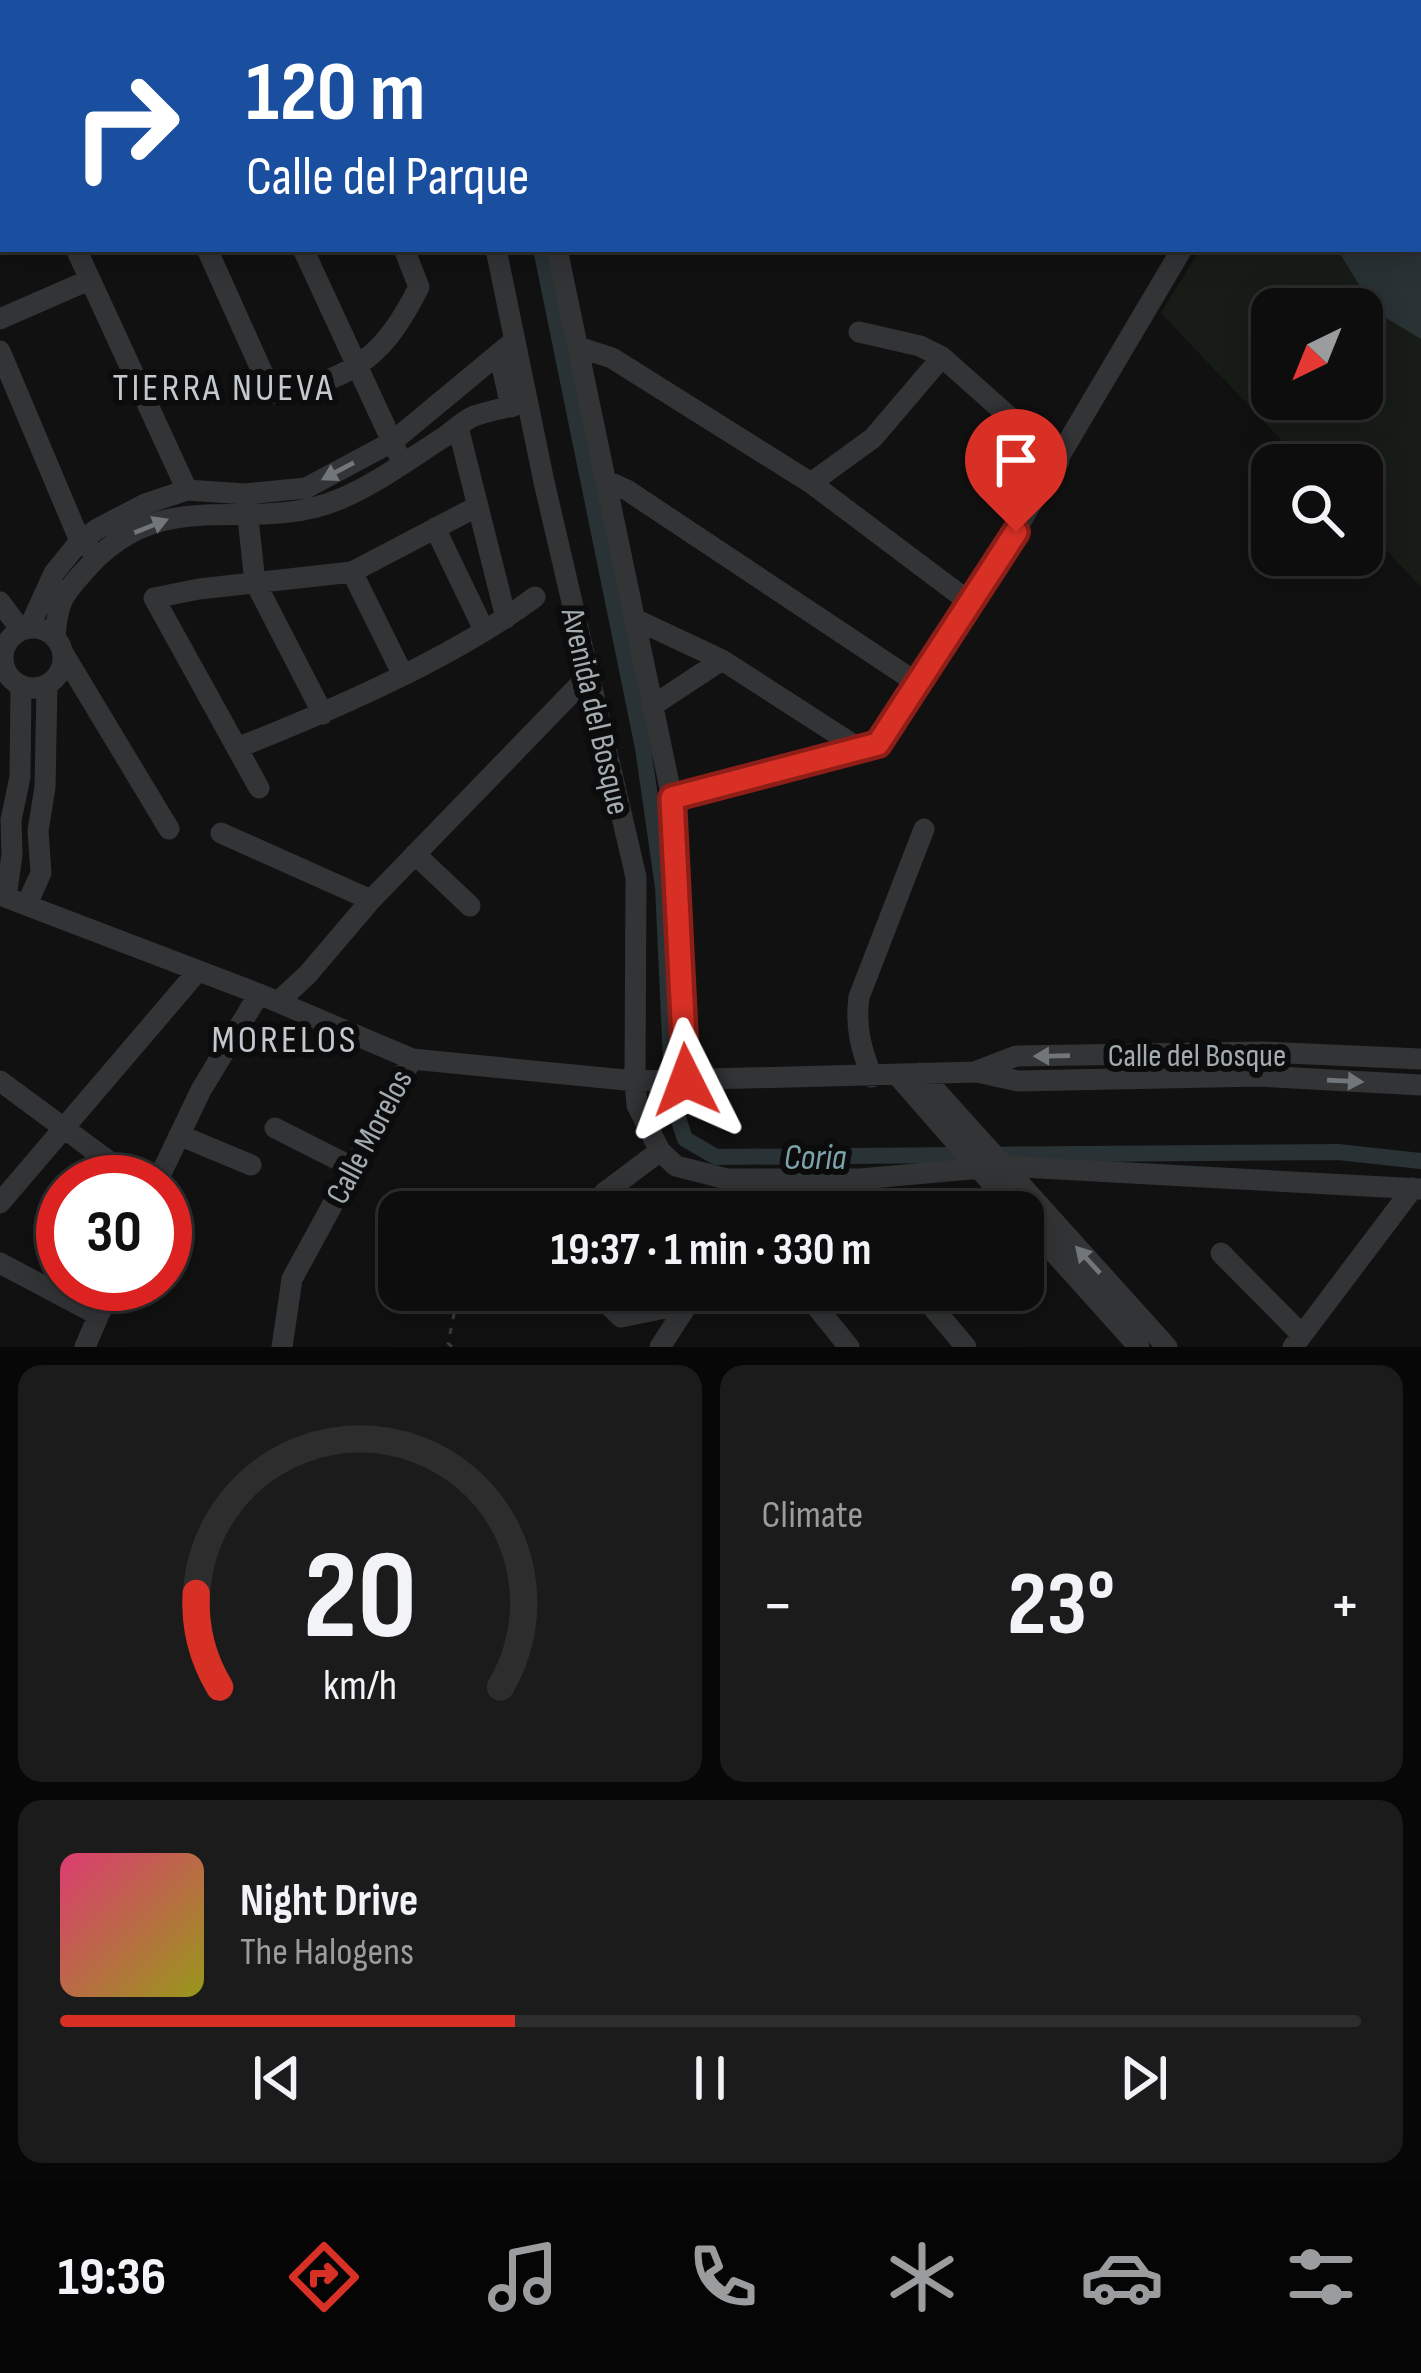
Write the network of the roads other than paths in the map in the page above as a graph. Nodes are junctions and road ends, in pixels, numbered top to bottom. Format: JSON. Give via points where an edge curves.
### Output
{"nodes":[{"id":1,"x":77,"y":252,"type":"edge"},
{"id":2,"x":208,"y":252,"type":"edge"},
{"id":3,"x":305,"y":252,"type":"edge"},
{"id":4,"x":405,"y":252,"type":"edge"},
{"id":5,"x":496,"y":252,"type":"edge"},
{"id":6,"x":558,"y":252,"type":"edge"},
{"id":7,"x":1180,"y":252,"type":"edge"},
{"id":8,"x":89,"y":280,"type":"junction"},
{"id":9,"x":0,"y":320,"type":"edge"},
{"id":10,"x":859,"y":332,"type":"dead end"},
{"id":11,"x":507,"y":346,"type":"junction"},
{"id":12,"x":578,"y":346,"type":"junction"},
{"id":13,"x":0,"y":351,"type":"edge"},
{"id":14,"x":942,"y":357,"type":"junction"},
{"id":15,"x":357,"y":367,"type":"junction"},
{"id":16,"x":519,"y":404,"type":"junction"},
{"id":17,"x":458,"y":427,"type":"junction"},
{"id":18,"x":397,"y":453,"type":"junction"},
{"id":19,"x":1059,"y":461,"type":"junction"},
{"id":20,"x":607,"y":481,"type":"junction"},
{"id":21,"x":811,"y":482,"type":"junction"},
{"id":22,"x":187,"y":490,"type":"junction"},
{"id":23,"x":247,"y":504,"type":"junction"},
{"id":24,"x":478,"y":506,"type":"junction"},
{"id":25,"x":435,"y":529,"type":"junction"},
{"id":26,"x":80,"y":541,"type":"junction"},
{"id":27,"x":98,"y":556,"type":"junction"},
{"id":28,"x":352,"y":572,"type":"junction"},
{"id":29,"x":255,"y":582,"type":"junction"},
{"id":30,"x":535,"y":597,"type":"dead end"},
{"id":31,"x":0,"y":602,"type":"edge"},
{"id":32,"x":972,"y":604,"type":"junction"},
{"id":33,"x":506,"y":618,"type":"junction"},
{"id":34,"x":637,"y":620,"type":"junction"},
{"id":35,"x":25,"y":629,"type":"junction"},
{"id":36,"x":484,"y":630,"type":"junction"},
{"id":37,"x":59,"y":645,"type":"junction"},
{"id":38,"x":722,"y":660,"type":"junction"},
{"id":39,"x":402,"y":673,"type":"junction"},
{"id":40,"x":589,"y":675,"type":"junction"},
{"id":41,"x":917,"y":683,"type":"junction"},
{"id":42,"x":21,"y":686,"type":"junction"},
{"id":43,"x":47,"y":686,"type":"junction"},
{"id":44,"x":652,"y":706,"type":"junction"},
{"id":45,"x":323,"y":714,"type":"junction"},
{"id":46,"x":857,"y":747,"type":"junction"},
{"id":47,"x":237,"y":748,"type":"junction"},
{"id":48,"x":9,"y":780,"type":"edge"},
{"id":49,"x":45,"y":787,"type":"junction"},
{"id":50,"x":259,"y":788,"type":"dead end"},
{"id":51,"x":672,"y":798,"type":"junction"},
{"id":52,"x":169,"y":829,"type":"dead end"},
{"id":53,"x":924,"y":830,"type":"dead end"},
{"id":54,"x":221,"y":833,"type":"dead end"},
{"id":55,"x":415,"y":854,"type":"junction"},
{"id":56,"x":11,"y":898,"type":"edge"},
{"id":57,"x":370,"y":900,"type":"junction"},
{"id":58,"x":470,"y":906,"type":"dead end"},
{"id":59,"x":196,"y":972,"type":"junction"},
{"id":60,"x":269,"y":998,"type":"junction"},
{"id":61,"x":412,"y":1059,"type":"junction"},
{"id":62,"x":1421,"y":1059,"type":"edge"},
{"id":63,"x":977,"y":1072,"type":"junction"},
{"id":64,"x":909,"y":1074,"type":"junction"},
{"id":65,"x":872,"y":1077,"type":"junction"},
{"id":66,"x":663,"y":1080,"type":"junction"},
{"id":67,"x":0,"y":1081,"type":"edge"},
{"id":68,"x":1421,"y":1084,"type":"edge"},
{"id":69,"x":275,"y":1128,"type":"dead end"},
{"id":70,"x":64,"y":1129,"type":"junction"},
{"id":71,"x":179,"y":1135,"type":"junction"},
{"id":72,"x":100,"y":1155,"type":"edge"},
{"id":73,"x":170,"y":1155,"type":"edge"},
{"id":74,"x":668,"y":1159,"type":"junction"},
{"id":75,"x":986,"y":1161,"type":"junction"},
{"id":76,"x":251,"y":1165,"type":"dead end"},
{"id":77,"x":352,"y":1167,"type":"junction"},
{"id":78,"x":727,"y":1179,"type":"junction"},
{"id":79,"x":860,"y":1179,"type":"junction"},
{"id":80,"x":1417,"y":1189,"type":"edge"},
{"id":81,"x":608,"y":1191,"type":"edge"},
{"id":82,"x":734,"y":1191,"type":"edge"},
{"id":83,"x":860,"y":1191,"type":"edge"},
{"id":84,"x":1005,"y":1191,"type":"edge"},
{"id":85,"x":0,"y":1203,"type":"edge"},
{"id":86,"x":1044,"y":1242,"type":"edge"},
{"id":87,"x":1221,"y":1252,"type":"dead end"},
{"id":88,"x":0,"y":1263,"type":"edge"},
{"id":89,"x":100,"y":1311,"type":"edge"},
{"id":90,"x":612,"y":1311,"type":"edge"},
{"id":91,"x":649,"y":1311,"type":"edge"},
{"id":92,"x":681,"y":1311,"type":"edge"},
{"id":93,"x":820,"y":1311,"type":"edge"},
{"id":94,"x":936,"y":1311,"type":"edge"},
{"id":95,"x":98,"y":1315,"type":"junction"},
{"id":96,"x":628,"y":1318,"type":"junction"},
{"id":97,"x":1297,"y":1341,"type":"edge"},
{"id":98,"x":85,"y":1347,"type":"edge"},
{"id":99,"x":282,"y":1347,"type":"edge"},
{"id":100,"x":655,"y":1347,"type":"edge"},
{"id":101,"x":849,"y":1347,"type":"edge"},
{"id":102,"x":966,"y":1347,"type":"edge"},
{"id":103,"x":1139,"y":1347,"type":"edge"},
{"id":104,"x":1166,"y":1347,"type":"edge"}],
"edges":[{"from":1,"to":8,"type":"street"},
{"from":2,"to":15,"type":"street","via":[[274,393]]},
{"from":3,"to":15,"type":"street"},
{"from":4,"to":15,"type":"street","via":[[418,287],[396,332]]},
{"from":5,"to":11,"type":"street","name":"Avenida del Bosque"},
{"from":6,"to":12,"type":"street"},
{"from":7,"to":19,"type":"street"},
{"from":8,"to":9,"type":"street"},
{"from":8,"to":22,"type":"street"},
{"from":10,"to":14,"type":"street"},
{"from":11,"to":16,"type":"street","name":"Avenida del Bosque"},
{"from":11,"to":18,"type":"street"},
{"from":12,"to":20,"type":"street"},
{"from":12,"to":21,"type":"street","via":[[612,358]]},
{"from":13,"to":26,"type":"street"},
{"from":14,"to":19,"type":"street"},
{"from":14,"to":21,"type":"street","via":[[873,439]]},
{"from":15,"to":18,"type":"street"},
{"from":16,"to":17,"type":"street"},
{"from":16,"to":40,"type":"street","name":"Avenida del Bosque"},
{"from":17,"to":18,"type":"street"},
{"from":17,"to":24,"type":"street"},
{"from":18,"to":23,"type":"street"},
{"from":19,"to":32,"type":"street"},
{"from":20,"to":34,"type":"street"},
{"from":20,"to":41,"type":"street"},
{"from":21,"to":32,"type":"street"},
{"from":22,"to":23,"type":"street"},
{"from":22,"to":26,"type":"street"},
{"from":27,"to":23,"type":"street","one_way":true,"via":[[157,521]]},
{"from":23,"to":29,"type":"street"},
{"from":24,"to":25,"type":"street"},
{"from":24,"to":33,"type":"street"},
{"from":25,"to":28,"type":"street"},
{"from":25,"to":36,"type":"street"},
{"from":26,"to":27,"type":"street"},
{"from":26,"to":35,"type":"street"},
{"from":27,"to":37,"type":"street","via":[[57,605]]},
{"from":28,"to":29,"type":"street"},
{"from":28,"to":39,"type":"street"},
{"from":29,"to":45,"type":"street"},
{"from":29,"to":47,"type":"street","via":[[154,598]]},
{"from":30,"to":33,"type":"street"},
{"from":31,"to":35,"type":"street"},
{"from":32,"to":41,"type":"street"},
{"from":33,"to":36,"type":"street"},
{"from":34,"to":38,"type":"street"},
{"from":34,"to":44,"type":"street"},
{"from":35,"to":37,"type":"street","via":[[42,629]]},
{"from":35,"to":42,"type":"street","via":[[6,643],[2,662]]},
{"from":36,"to":39,"type":"street"},
{"from":37,"to":43,"type":"street","via":[[61,672]]},
{"from":37,"to":52,"type":"street"},
{"from":38,"to":44,"type":"street"},
{"from":38,"to":46,"type":"street"},
{"from":39,"to":45,"type":"street"},
{"from":40,"to":55,"type":"street"},
{"from":40,"to":66,"type":"street","name":"Avenida del Bosque","via":[[636,877]]},
{"from":41,"to":46,"type":"street","via":[[878,744]]},
{"from":42,"to":43,"type":"street"},
{"from":42,"to":48,"type":"street"},
{"from":43,"to":49,"type":"street"},
{"from":44,"to":51,"type":"street"},
{"from":45,"to":47,"type":"street"},
{"from":46,"to":51,"type":"street"},
{"from":47,"to":50,"type":"street"},
{"from":48,"to":49,"type":"street"},
{"from":48,"to":56,"type":"street"},
{"from":49,"to":56,"type":"street","via":[[40,874]]},
{"from":51,"to":66,"type":"street"},
{"from":53,"to":65,"type":"street","via":[[859,997],[859,1043]]},
{"from":54,"to":57,"type":"street"},
{"from":55,"to":57,"type":"street"},
{"from":55,"to":58,"type":"street"},
{"from":56,"to":59,"type":"street","name":"Calle Morelos"},
{"from":57,"to":60,"type":"street","via":[[308,974]]},
{"from":59,"to":60,"type":"street","name":"Calle Morelos"},
{"from":59,"to":70,"type":"street"},
{"from":60,"to":61,"type":"street","name":"Calle Morelos"},
{"from":60,"to":71,"type":"street","via":[[201,1090]]},
{"from":61,"to":66,"type":"street","name":"Calle del Bosque"},
{"from":61,"to":77,"type":"street","name":"Calle Morelos"},
{"from":62,"to":63,"type":"street","name":"Calle del Bosque","one_way":true,"via":[[1016,1056]]},
{"from":63,"to":64,"type":"street","name":"Calle del Bosque"},
{"from":63,"to":68,"type":"street","name":"Calle del Bosque","one_way":true,"via":[[1018,1081],[1258,1076]]},
{"from":64,"to":65,"type":"street","name":"Calle del Bosque"},
{"from":64,"to":75,"type":"street","via":[[952,1108]]},
{"from":64,"to":75,"type":"street","via":[[928,1110]]},
{"from":65,"to":66,"type":"street","name":"Calle del Bosque"},
{"from":66,"to":74,"type":"street","name":"Avenida del Bosque","via":[[637,1105]]},
{"from":67,"to":70,"type":"street"},
{"from":69,"to":77,"type":"street"},
{"from":70,"to":72,"type":"street"},
{"from":70,"to":85,"type":"street"},
{"from":71,"to":73,"type":"street"},
{"from":71,"to":76,"type":"street"},
{"from":74,"to":78,"type":"street"},
{"from":74,"to":81,"type":"street"},
{"from":75,"to":79,"type":"street"},
{"from":75,"to":80,"type":"street"},
{"from":75,"to":84,"type":"street"},
{"from":104,"to":75,"type":"street","one_way":true},
{"from":77,"to":99,"type":"street","name":"Calle Morelos","via":[[292,1279]]},
{"from":78,"to":79,"type":"street"},
{"from":78,"to":82,"type":"street"},
{"from":79,"to":83,"type":"street"},
{"from":80,"to":97,"type":"street"},
{"from":86,"to":103,"type":"street"},
{"from":87,"to":97,"type":"street"},
{"from":88,"to":95,"type":"street"},
{"from":89,"to":95,"type":"street"},
{"from":90,"to":96,"type":"street"},
{"from":91,"to":96,"type":"street"},
{"from":92,"to":100,"type":"street"},
{"from":93,"to":101,"type":"street"},
{"from":94,"to":102,"type":"street"},
{"from":95,"to":98,"type":"street"},
{"from":96,"to":100,"type":"street"}]}
